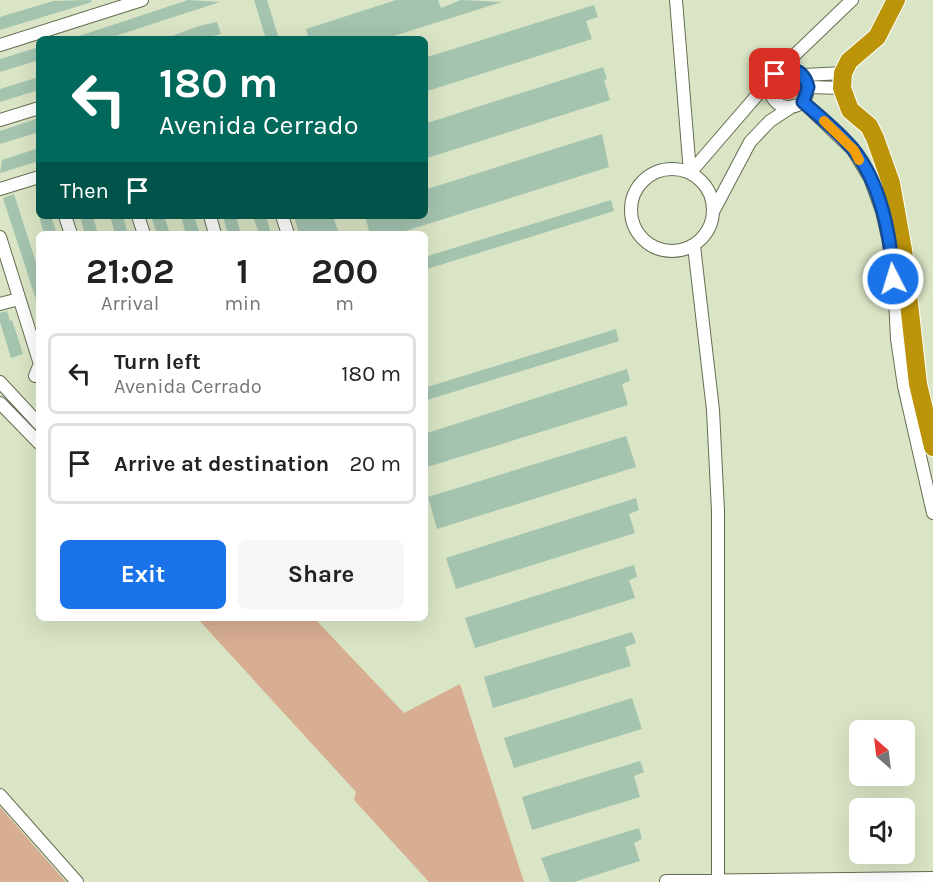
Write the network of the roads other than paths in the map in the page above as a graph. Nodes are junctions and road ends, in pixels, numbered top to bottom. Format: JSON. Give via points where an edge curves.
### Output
{"nodes":[{"id":1,"x":142,"y":0,"type":"edge"},
{"id":2,"x":676,"y":0,"type":"edge"},
{"id":3,"x":852,"y":0,"type":"edge"},
{"id":4,"x":896,"y":0,"type":"edge"},
{"id":5,"x":0,"y":45,"type":"edge"},
{"id":6,"x":801,"y":49,"type":"junction"},
{"id":7,"x":773,"y":77,"type":"junction"},
{"id":8,"x":804,"y":78,"type":"junction"},
{"id":9,"x":843,"y":81,"type":"junction"},
{"id":10,"x":798,"y":104,"type":"junction"},
{"id":11,"x":36,"y":109,"type":"edge"},
{"id":12,"x":0,"y":120,"type":"edge"},
{"id":13,"x":690,"y":173,"type":"junction"},
{"id":14,"x":36,"y":178,"type":"edge"},
{"id":15,"x":0,"y":189,"type":"edge"},
{"id":16,"x":714,"y":210,"type":"junction"},
{"id":17,"x":0,"y":237,"type":"edge"},
{"id":18,"x":694,"y":246,"type":"junction"},
{"id":19,"x":20,"y":298,"type":"junction"},
{"id":20,"x":0,"y":304,"type":"edge"},
{"id":21,"x":36,"y":351,"type":"edge"},
{"id":22,"x":0,"y":382,"type":"edge"},
{"id":23,"x":0,"y":403,"type":"edge"},
{"id":24,"x":36,"y":421,"type":"edge"},
{"id":25,"x":36,"y":440,"type":"edge"},
{"id":26,"x":933,"y":447,"type":"edge"},
{"id":27,"x":933,"y":513,"type":"edge"},
{"id":28,"x":0,"y":795,"type":"edge"},
{"id":29,"x":933,"y":878,"type":"edge"},
{"id":30,"x":718,"y":880,"type":"junction"},
{"id":31,"x":666,"y":881,"type":"edge"},
{"id":32,"x":77,"y":882,"type":"edge"}],
"edges":[{"from":1,"to":5,"type":"street"},
{"from":2,"to":13,"type":"street"},
{"from":3,"to":6,"type":"street"},
{"from":4,"to":9,"type":"highway","via":[[877,37],[849,61]]},
{"from":6,"to":7,"type":"street"},
{"from":6,"to":8,"type":"street","via":[[795,63]]},
{"from":7,"to":8,"type":"street","via":[[786,69]]},
{"from":7,"to":10,"type":"street","via":[[772,97],[781,105]]},
{"from":7,"to":13,"type":"street"},
{"from":8,"to":9,"type":"street"},
{"from":8,"to":10,"type":"street"},
{"from":9,"to":26,"type":"highway","via":[[850,111],[869,126],[891,183],[918,384]]},
{"from":10,"to":16,"type":"street","via":[[770,121],[750,142]]},
{"from":10,"to":27,"type":"street","via":[[854,150],[870,178],[882,212],[892,260],[904,386]]},
{"from":11,"to":12,"type":"street"},
{"from":13,"to":16,"type":"street","via":[[705,184]]},
{"from":13,"to":18,"type":"street","via":[[667,169],[647,177],[634,192],[630,205],[635,230],[654,248],[666,252]]},
{"from":14,"to":15,"type":"street"},
{"from":16,"to":18,"type":"street","via":[[704,237]]},
{"from":17,"to":19,"type":"street"},
{"from":18,"to":30,"type":"street","via":[[713,410],[718,511]]},
{"from":19,"to":20,"type":"street"},
{"from":19,"to":21,"type":"street"},
{"from":22,"to":24,"type":"street"},
{"from":23,"to":25,"type":"street"},
{"from":28,"to":32,"type":"street"},
{"from":29,"to":30,"type":"street"},
{"from":30,"to":31,"type":"street"}]}
